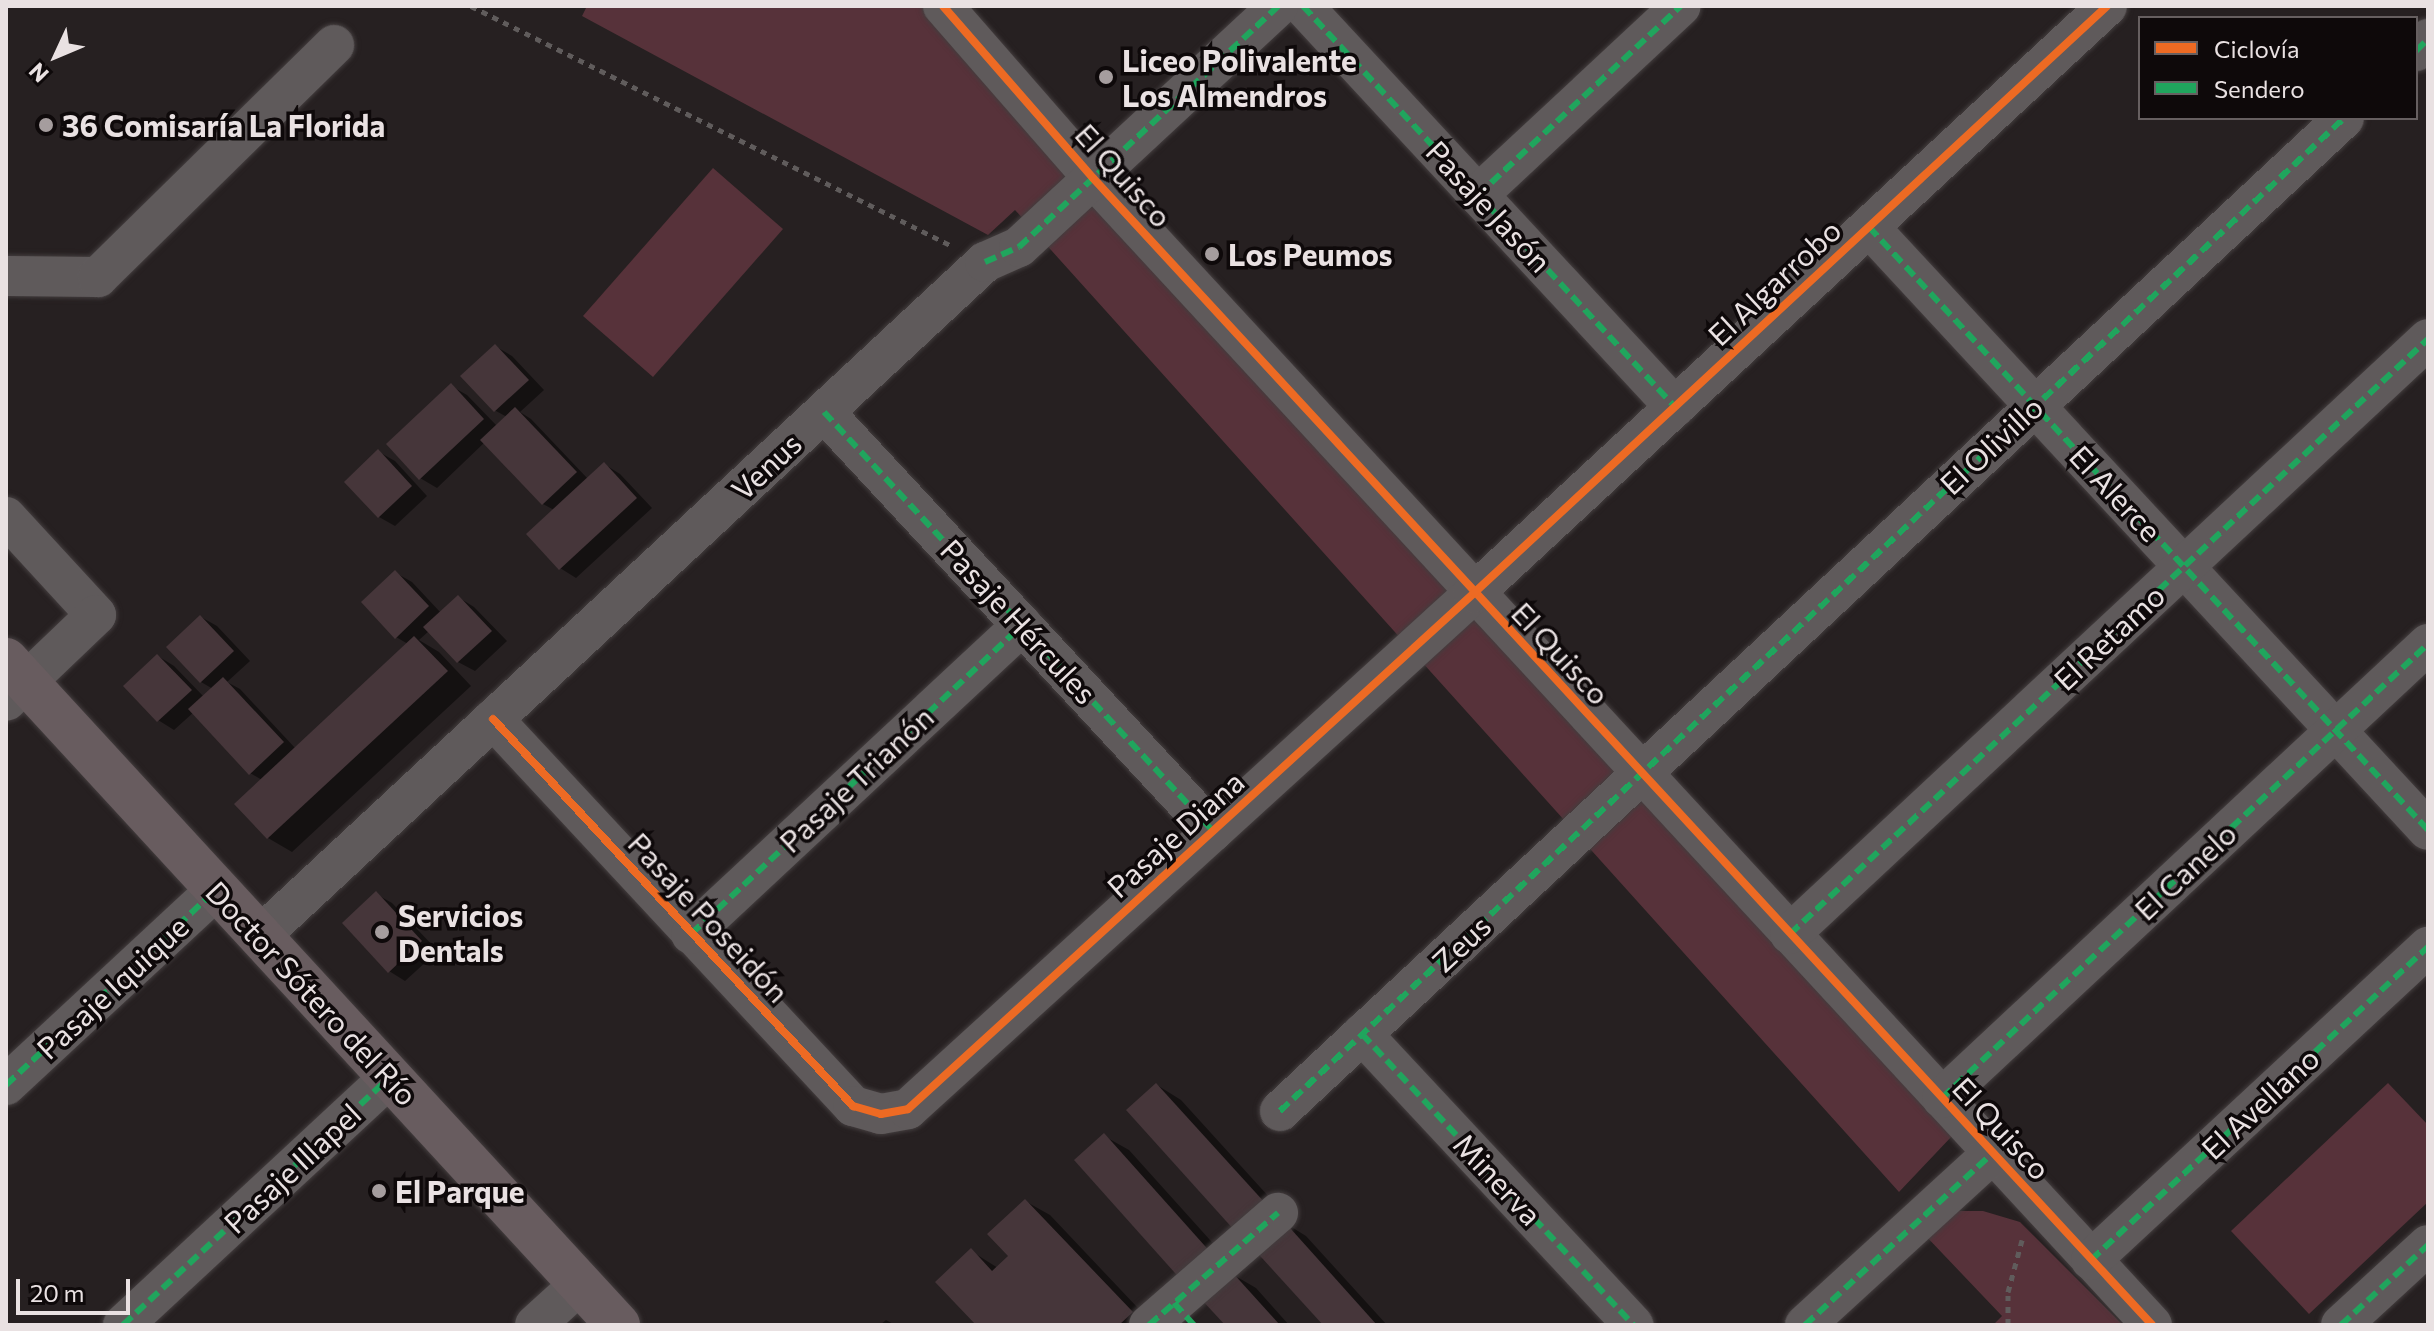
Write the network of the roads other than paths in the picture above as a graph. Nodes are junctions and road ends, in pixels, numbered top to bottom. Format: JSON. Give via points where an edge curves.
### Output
{"nodes":[{"id":1,"x":943,"y":6,"type":"edge"},
{"id":2,"x":1278,"y":6,"type":"edge"},
{"id":3,"x":1303,"y":6,"type":"edge"},
{"id":4,"x":1681,"y":6,"type":"edge"},
{"id":5,"x":2099,"y":9,"type":"edge"},
{"id":6,"x":334,"y":45,"type":"dead end"},
{"id":7,"x":2342,"y":120,"type":"edge"},
{"id":8,"x":1093,"y":178,"type":"junction"},
{"id":9,"x":1478,"y":195,"type":"junction"},
{"id":10,"x":1869,"y":227,"type":"junction"},
{"id":11,"x":6,"y":276,"type":"edge"},
{"id":12,"x":2428,"y":339,"type":"edge"},
{"id":13,"x":2034,"y":405,"type":"junction"},
{"id":14,"x":1675,"y":407,"type":"junction"},
{"id":15,"x":824,"y":412,"type":"junction"},
{"id":16,"x":6,"y":517,"type":"edge"},
{"id":17,"x":2184,"y":567,"type":"junction"},
{"id":18,"x":1474,"y":593,"type":"junction"},
{"id":19,"x":1022,"y":625,"type":"junction"},
{"id":20,"x":2428,"y":644,"type":"edge"},
{"id":21,"x":13,"y":681,"type":"edge"},
{"id":22,"x":493,"y":719,"type":"junction"},
{"id":23,"x":2335,"y":730,"type":"junction"},
{"id":24,"x":1641,"y":773,"type":"junction"},
{"id":25,"x":2428,"y":830,"type":"edge"},
{"id":26,"x":1213,"y":831,"type":"junction"},
{"id":27,"x":217,"y":889,"type":"junction"},
{"id":28,"x":691,"y":934,"type":"junction"},
{"id":29,"x":1790,"y":934,"type":"junction"},
{"id":30,"x":260,"y":936,"type":"junction"},
{"id":31,"x":2428,"y":947,"type":"edge"},
{"id":32,"x":1362,"y":1034,"type":"junction"},
{"id":33,"x":390,"y":1077,"type":"junction"},
{"id":34,"x":6,"y":1085,"type":"edge"},
{"id":35,"x":1942,"y":1098,"type":"junction"},
{"id":36,"x":908,"y":1109,"type":"joint"},
{"id":37,"x":1280,"y":1111,"type":"dead end"},
{"id":38,"x":1993,"y":1153,"type":"junction"},
{"id":39,"x":1278,"y":1213,"type":"dead end"},
{"id":40,"x":2428,"y":1245,"type":"edge"},
{"id":41,"x":2091,"y":1260,"type":"junction"},
{"id":42,"x":580,"y":1284,"type":"junction"},
{"id":43,"x":1172,"y":1318,"type":"edge"},
{"id":44,"x":123,"y":1325,"type":"edge"},
{"id":45,"x":535,"y":1325,"type":"edge"},
{"id":46,"x":618,"y":1325,"type":"edge"},
{"id":47,"x":1633,"y":1325,"type":"edge"},
{"id":48,"x":1805,"y":1325,"type":"edge"},
{"id":49,"x":2152,"y":1325,"type":"edge"},
{"id":50,"x":2341,"y":1325,"type":"edge"}],
"edges":[{"from":1,"to":8,"type":"street","name":"El Quisco"},
{"from":2,"to":8,"type":"street","name":"Venus"},
{"from":3,"to":9,"type":"street","name":"Pasaje Jasón"},
{"from":4,"to":9,"type":"street"},
{"from":5,"to":10,"type":"street","name":"El Algarrobo"},
{"from":6,"to":11,"type":"street","via":[[98,277]]},
{"from":7,"to":13,"type":"street","name":"El Olivillo"},
{"from":8,"to":15,"type":"street","name":"Venus","via":[[1019,247],[985,262]]},
{"from":8,"to":18,"type":"street","name":"El Quisco"},
{"from":9,"to":14,"type":"street","name":"Pasaje Jasón"},
{"from":10,"to":13,"type":"street","name":"El Alerce"},
{"from":10,"to":14,"type":"street","name":"El Algarrobo"},
{"from":12,"to":17,"type":"street","name":"El Retamo"},
{"from":13,"to":17,"type":"street","name":"El Alerce"},
{"from":13,"to":24,"type":"street","name":"El Olivillo"},
{"from":14,"to":18,"type":"street","name":"El Algarrobo"},
{"from":15,"to":19,"type":"street","name":"Pasaje Hércules"},
{"from":15,"to":22,"type":"street","name":"Venus"},
{"from":16,"to":21,"type":"street","via":[[96,615]]},
{"from":17,"to":23,"type":"street","name":"El Alerce"},
{"from":17,"to":29,"type":"street","name":"El Retamo"},
{"from":18,"to":24,"type":"street","name":"El Quisco"},
{"from":18,"to":26,"type":"street","name":"Pasaje Diana"},
{"from":19,"to":26,"type":"street","name":"Pasaje Hércules"},
{"from":19,"to":28,"type":"street","name":"Pasaje Trianón"},
{"from":20,"to":23,"type":"street","name":"El Canelo"},
{"from":21,"to":27,"type":"main road","name":"Doctor Sótero del Río"},
{"from":22,"to":28,"type":"street","name":"Pasaje Poseidón"},
{"from":22,"to":30,"type":"street","name":"Venus"},
{"from":23,"to":25,"type":"street","name":"El Alerce"},
{"from":23,"to":35,"type":"street","name":"El Canelo"},
{"from":24,"to":29,"type":"street","name":"El Quisco"},
{"from":24,"to":32,"type":"street","name":"Zeus"},
{"from":26,"to":36,"type":"street","name":"Pasaje Diana"},
{"from":27,"to":30,"type":"main road","name":"Doctor Sótero del Río"},
{"from":27,"to":34,"type":"street","name":"Pasaje Iquique"},
{"from":28,"to":36,"type":"street","name":"Pasaje Poseidón","via":[[853,1106],[881,1114]]},
{"from":29,"to":35,"type":"street","name":"El Quisco"},
{"from":30,"to":33,"type":"main road","name":"Doctor Sótero del Río"},
{"from":31,"to":41,"type":"street","name":"El Avellano"},
{"from":32,"to":37,"type":"street","name":"Zeus"},
{"from":32,"to":47,"type":"street","name":"Minerva"},
{"from":33,"to":42,"type":"main road","name":"Doctor Sótero del Río"},
{"from":33,"to":44,"type":"street","name":"Pasaje Illapel"},
{"from":35,"to":38,"type":"street","name":"El Quisco"},
{"from":38,"to":41,"type":"street","name":"El Quisco"},
{"from":38,"to":48,"type":"street"},
{"from":39,"to":43,"type":"street"},
{"from":40,"to":50,"type":"street"},
{"from":41,"to":49,"type":"street","name":"El Quisco"},
{"from":42,"to":45,"type":"street"},
{"from":42,"to":46,"type":"main road","name":"Doctor Sótero del Río"}]}
